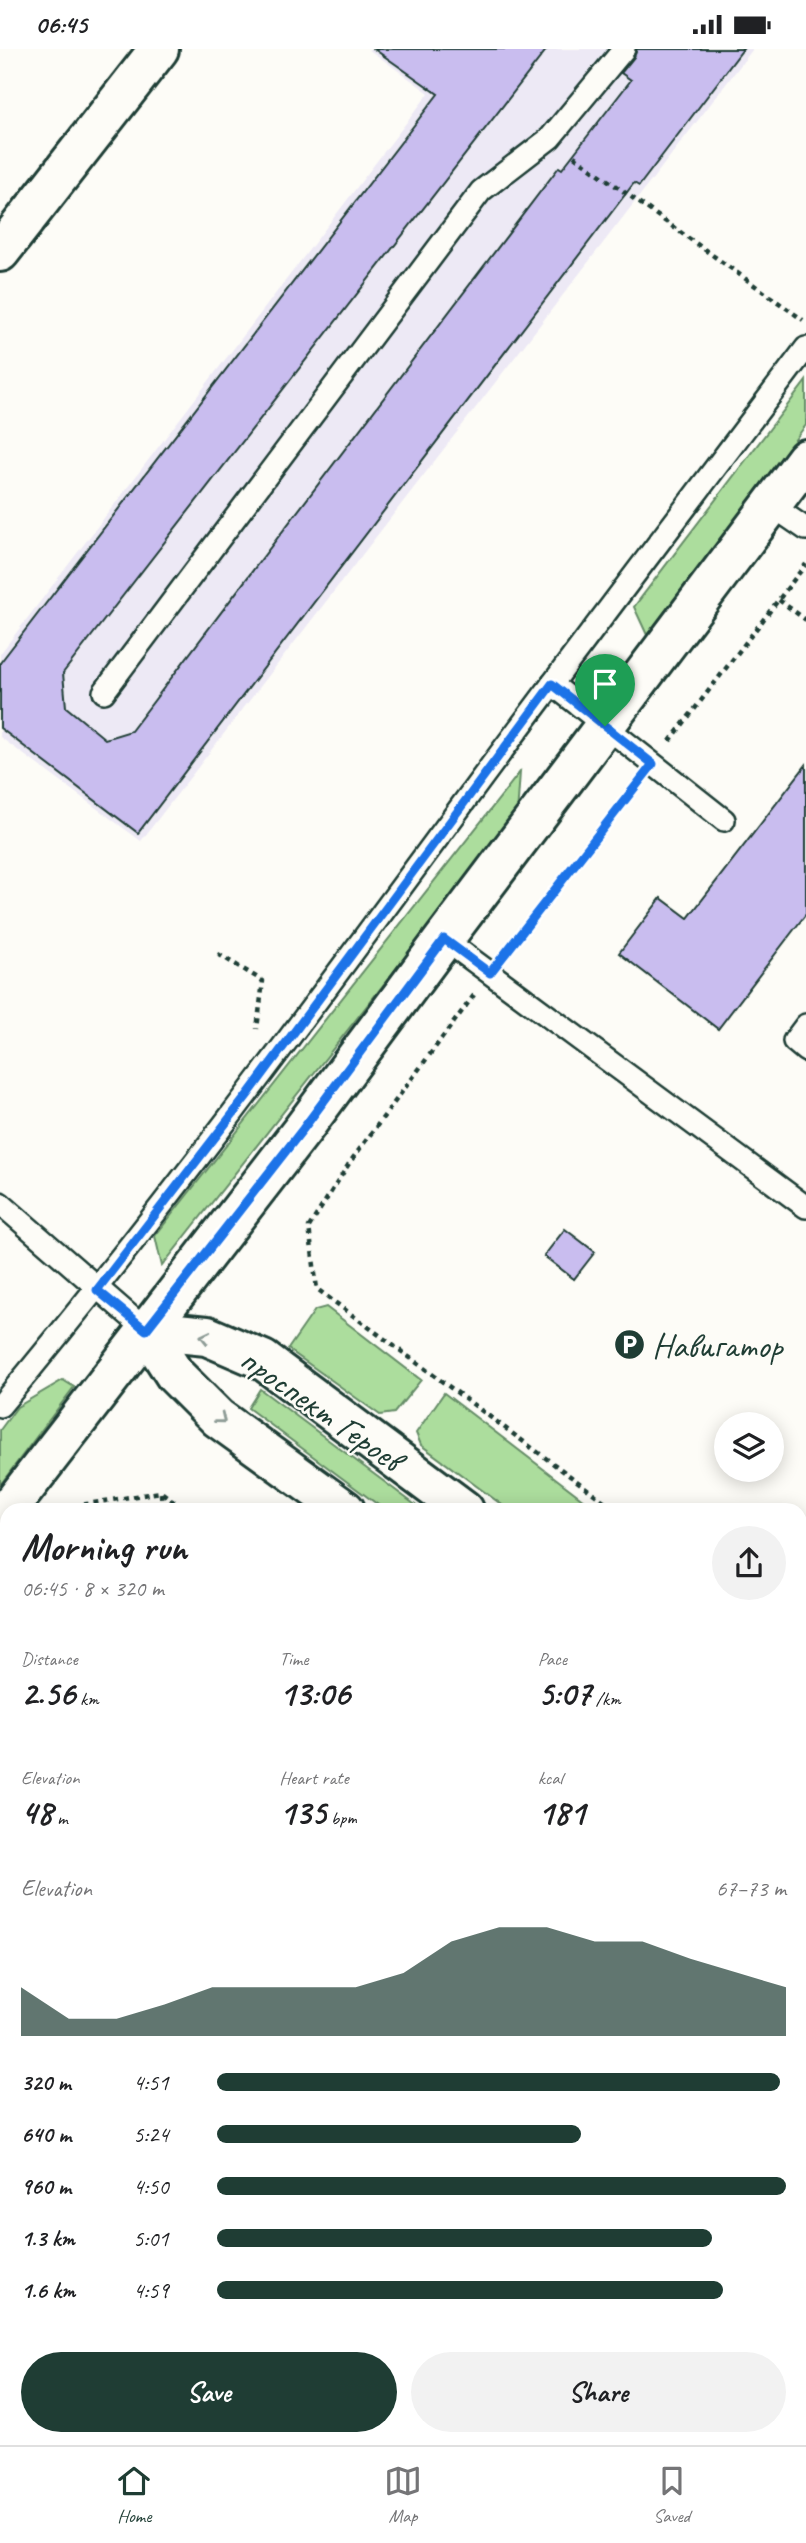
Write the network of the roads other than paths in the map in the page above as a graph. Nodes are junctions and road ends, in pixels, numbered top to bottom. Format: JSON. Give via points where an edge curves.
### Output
{"nodes":[{"id":1,"x":159,"y":49,"type":"edge"},
{"id":2,"x":624,"y":49,"type":"edge"},
{"id":3,"x":0,"y":252,"type":"edge"},
{"id":4,"x":806,"y":348,"type":"edge"},
{"id":5,"x":806,"y":459,"type":"edge"},
{"id":6,"x":771,"y":505,"type":"junction"},
{"id":7,"x":806,"y":529,"type":"edge"},
{"id":8,"x":552,"y":684,"type":"junction"},
{"id":9,"x":104,"y":692,"type":"dead end"},
{"id":10,"x":605,"y":726,"type":"junction"},
{"id":11,"x":724,"y":820,"type":"dead end"},
{"id":12,"x":444,"y":939,"type":"junction"},
{"id":13,"x":806,"y":1025,"type":"edge"},
{"id":14,"x":806,"y":1051,"type":"edge"},
{"id":15,"x":0,"y":1203,"type":"edge"},
{"id":16,"x":806,"y":1207,"type":"edge"},
{"id":17,"x":97,"y":1290,"type":"junction"},
{"id":18,"x":146,"y":1330,"type":"junction"},
{"id":19,"x":0,"y":1406,"type":"edge"},
{"id":20,"x":14,"y":1503,"type":"edge"},
{"id":21,"x":335,"y":1503,"type":"edge"},
{"id":22,"x":455,"y":1503,"type":"edge"}],
"edges":[{"from":1,"to":3,"type":"main road"},
{"from":2,"to":9,"type":"lane","via":[[550,138],[481,191]]},
{"from":4,"to":8,"type":"lane"},
{"from":5,"to":6,"type":"main road"},
{"from":6,"to":7,"type":"lane"},
{"from":6,"to":10,"type":"main road"},
{"from":8,"to":10,"type":"lane"},
{"from":8,"to":17,"type":"lane"},
{"from":10,"to":11,"type":"lane"},
{"from":10,"to":12,"type":"main road"},
{"from":12,"to":16,"type":"lane"},
{"from":12,"to":18,"type":"main road"},
{"from":13,"to":14,"type":"lane","via":[[793,1041]]},
{"from":15,"to":17,"type":"lane"},
{"from":17,"to":18,"type":"lane"},
{"from":17,"to":19,"type":"lane"},
{"from":18,"to":20,"type":"main road"},
{"from":18,"to":21,"type":"main road","name":"проспект Героев","one_way":true,"via":[[175,1375],[219,1418]]},
{"from":22,"to":18,"type":"main road","name":"проспект Героев","one_way":true,"via":[[263,1360],[207,1336]]}]}
